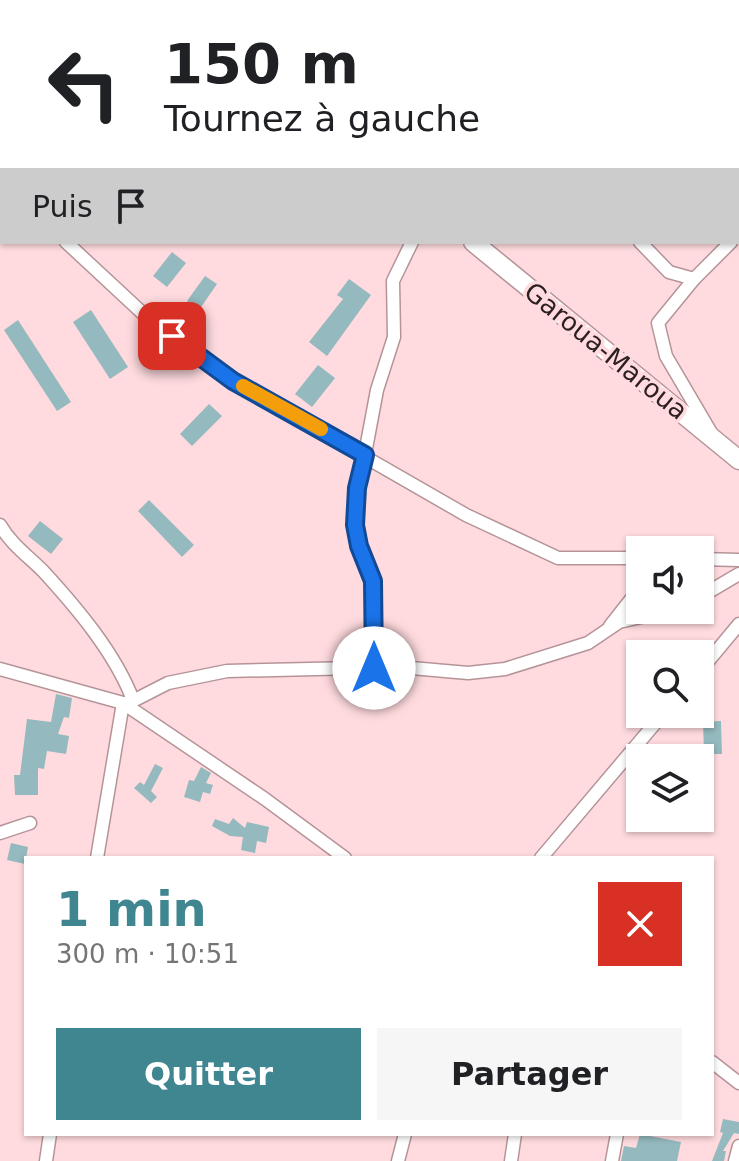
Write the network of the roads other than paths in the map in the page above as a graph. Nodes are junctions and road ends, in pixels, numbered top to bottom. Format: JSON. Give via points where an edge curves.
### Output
{"nodes":[{"id":1,"x":68,"y":244,"type":"edge"},
{"id":2,"x":411,"y":244,"type":"edge"},
{"id":3,"x":475,"y":244,"type":"edge"},
{"id":4,"x":642,"y":244,"type":"edge"},
{"id":5,"x":729,"y":244,"type":"edge"},
{"id":6,"x":694,"y":279,"type":"junction"},
{"id":7,"x":715,"y":441,"type":"junction"},
{"id":8,"x":365,"y":455,"type":"junction"},
{"id":9,"x":739,"y":460,"type":"edge"},
{"id":10,"x":0,"y":525,"type":"edge"},
{"id":11,"x":4,"y":542,"type":"edge"},
{"id":12,"x":626,"y":558,"type":"edge"},
{"id":13,"x":714,"y":559,"type":"edge"},
{"id":14,"x":739,"y":560,"type":"edge"},
{"id":15,"x":739,"y":574,"type":"edge"},
{"id":16,"x":714,"y":589,"type":"edge"},
{"id":17,"x":626,"y":606,"type":"edge"},
{"id":18,"x":626,"y":622,"type":"edge"},
{"id":19,"x":739,"y":624,"type":"edge"},
{"id":20,"x":610,"y":626,"type":"junction"},
{"id":21,"x":714,"y":654,"type":"edge"},
{"id":22,"x":374,"y":668,"type":"junction"},
{"id":23,"x":0,"y":669,"type":"edge"},
{"id":24,"x":127,"y":703,"type":"junction"},
{"id":25,"x":651,"y":728,"type":"edge"},
{"id":26,"x":30,"y":823,"type":"dead end"},
{"id":27,"x":0,"y":833,"type":"edge"},
{"id":28,"x":97,"y":856,"type":"edge"},
{"id":29,"x":342,"y":856,"type":"edge"},
{"id":30,"x":543,"y":856,"type":"edge"},
{"id":31,"x":714,"y":1064,"type":"edge"},
{"id":32,"x":739,"y":1083,"type":"edge"},
{"id":33,"x":50,"y":1136,"type":"edge"},
{"id":34,"x":404,"y":1136,"type":"edge"},
{"id":35,"x":515,"y":1136,"type":"edge"},
{"id":36,"x":617,"y":1136,"type":"edge"},
{"id":37,"x":739,"y":1146,"type":"edge"},
{"id":38,"x":46,"y":1161,"type":"edge"},
{"id":39,"x":398,"y":1161,"type":"edge"},
{"id":40,"x":511,"y":1161,"type":"edge"},
{"id":41,"x":612,"y":1161,"type":"edge"},
{"id":42,"x":735,"y":1161,"type":"edge"}],
"edges":[{"from":1,"to":8,"type":"street","via":[[151,321],[233,381]]},
{"from":2,"to":8,"type":"street","via":[[393,281],[394,337]]},
{"from":3,"to":7,"type":"highway","name":"Garoua-Maroua"},
{"from":4,"to":6,"type":"street","via":[[669,272]]},
{"from":5,"to":6,"type":"street"},
{"from":6,"to":7,"type":"street","via":[[660,319],[659,329],[666,356]]},
{"from":7,"to":9,"type":"highway","name":"Garoua-Maroua"},
{"from":8,"to":12,"type":"street","via":[[537,551],[575,560]]},
{"from":8,"to":22,"type":"street","via":[[355,525],[373,581]]},
{"from":10,"to":11,"type":"street"},
{"from":11,"to":24,"type":"street","via":[[44,572],[104,648],[119,668]]},
{"from":13,"to":14,"type":"street"},
{"from":15,"to":16,"type":"street"},
{"from":17,"to":20,"type":"street"},
{"from":18,"to":20,"type":"street"},
{"from":19,"to":21,"type":"street"},
{"from":20,"to":22,"type":"street","via":[[588,643],[505,669],[468,673]]},
{"from":22,"to":24,"type":"street","via":[[227,671],[168,683]]},
{"from":23,"to":24,"type":"street"},
{"from":24,"to":28,"type":"street"},
{"from":24,"to":29,"type":"street"},
{"from":25,"to":30,"type":"street"},
{"from":26,"to":27,"type":"street"},
{"from":31,"to":32,"type":"street"},
{"from":33,"to":38,"type":"street"},
{"from":34,"to":39,"type":"street"},
{"from":35,"to":40,"type":"street"},
{"from":36,"to":41,"type":"street"},
{"from":37,"to":42,"type":"street"}]}
